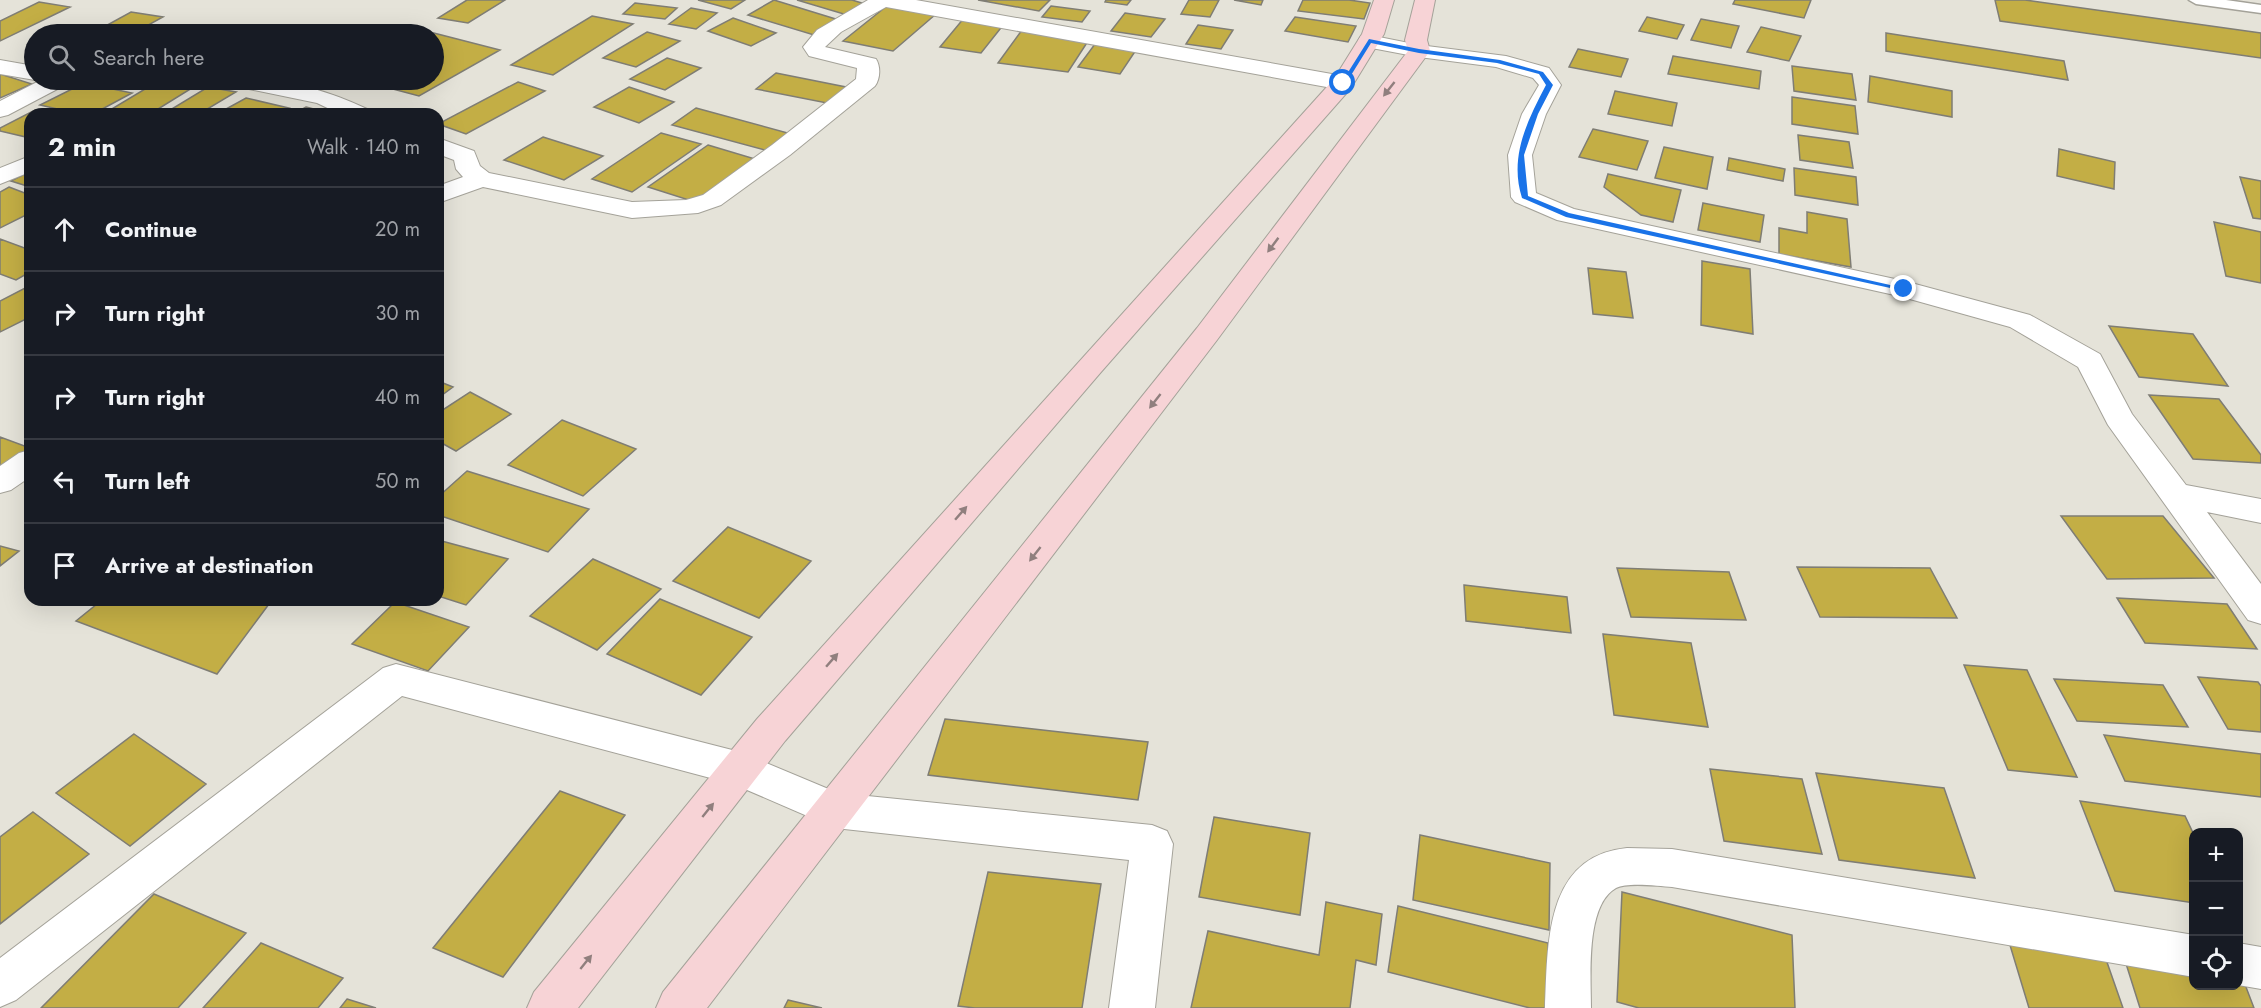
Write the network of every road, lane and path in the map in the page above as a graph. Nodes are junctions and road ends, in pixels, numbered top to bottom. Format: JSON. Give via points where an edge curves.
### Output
{"nodes":[{"id":1,"x":881,"y":0,"type":"edge"},
{"id":2,"x":1384,"y":0,"type":"edge"},
{"id":3,"x":1425,"y":0,"type":"edge"},
{"id":4,"x":2196,"y":0,"type":"edge"},
{"id":5,"x":2261,"y":9,"type":"edge"},
{"id":6,"x":1369,"y":41,"type":"junction"},
{"id":7,"x":1419,"y":51,"type":"junction"},
{"id":8,"x":0,"y":67,"type":"edge"},
{"id":9,"x":24,"y":71,"type":"edge"},
{"id":10,"x":1343,"y":83,"type":"junction"},
{"id":11,"x":38,"y":90,"type":"edge"},
{"id":12,"x":286,"y":90,"type":"edge"},
{"id":13,"x":346,"y":108,"type":"edge"},
{"id":14,"x":0,"y":110,"type":"edge"},
{"id":15,"x":444,"y":147,"type":"edge"},
{"id":16,"x":0,"y":149,"type":"edge"},
{"id":17,"x":24,"y":159,"type":"edge"},
{"id":18,"x":24,"y":164,"type":"edge"},
{"id":19,"x":0,"y":177,"type":"edge"},
{"id":20,"x":482,"y":179,"type":"junction"},
{"id":21,"x":444,"y":193,"type":"edge"},
{"id":22,"x":2176,"y":495,"type":"junction"},
{"id":23,"x":2261,"y":511,"type":"edge"},
{"id":24,"x":2261,"y":610,"type":"edge"},
{"id":25,"x":740,"y":769,"type":"junction"},
{"id":26,"x":835,"y":810,"type":"junction"},
{"id":27,"x":2189,"y":955,"type":"edge"},
{"id":28,"x":2243,"y":965,"type":"edge"},
{"id":29,"x":2261,"y":968,"type":"edge"},
{"id":30,"x":0,"y":985,"type":"edge"},
{"id":31,"x":550,"y":1008,"type":"edge"},
{"id":32,"x":679,"y":1008,"type":"edge"},
{"id":33,"x":1132,"y":1008,"type":"edge"},
{"id":34,"x":1568,"y":1008,"type":"edge"}],
"edges":[{"from":1,"to":10,"type":"street"},
{"from":1,"to":20,"type":"street","via":[[828,32],[814,47],[868,64],[867,81],[712,200],[670,211],[632,210]]},
{"from":2,"to":6,"type":"street"},
{"from":3,"to":7,"type":"street","via":[[1416,40]]},
{"from":4,"to":5,"type":"lane"},
{"from":6,"to":7,"type":"street"},
{"from":6,"to":10,"type":"street"},
{"from":7,"to":22,"type":"street","via":[[1498,61],[1541,73],[1550,85],[1534,114],[1520,155],[1524,197],[1566,215],[1904,289],[2020,321],[2090,361],[2119,418]]},
{"from":7,"to":26,"type":"street","one_way":true,"via":[[1200,343]]},
{"from":8,"to":9,"type":"street"},
{"from":25,"to":10,"type":"street","one_way":true,"via":[[1044,418]]},
{"from":11,"to":14,"type":"street"},
{"from":12,"to":13,"type":"street","via":[[324,98]]},
{"from":15,"to":20,"type":"street","via":[[465,156],[468,169]]},
{"from":16,"to":17,"type":"street"},
{"from":18,"to":19,"type":"street"},
{"from":20,"to":21,"type":"street"},
{"from":22,"to":23,"type":"street"},
{"from":22,"to":24,"type":"street"},
{"from":25,"to":26,"type":"street"},
{"from":25,"to":30,"type":"street","via":[[396,679]]},
{"from":31,"to":25,"type":"street","one_way":true},
{"from":26,"to":32,"type":"street"},
{"from":26,"to":33,"type":"street","via":[[1152,844]]},
{"from":27,"to":34,"type":"street","via":[[1672,868],[1640,867],[1605,871],[1580,895],[1572,928]]},
{"from":28,"to":29,"type":"street"}]}
